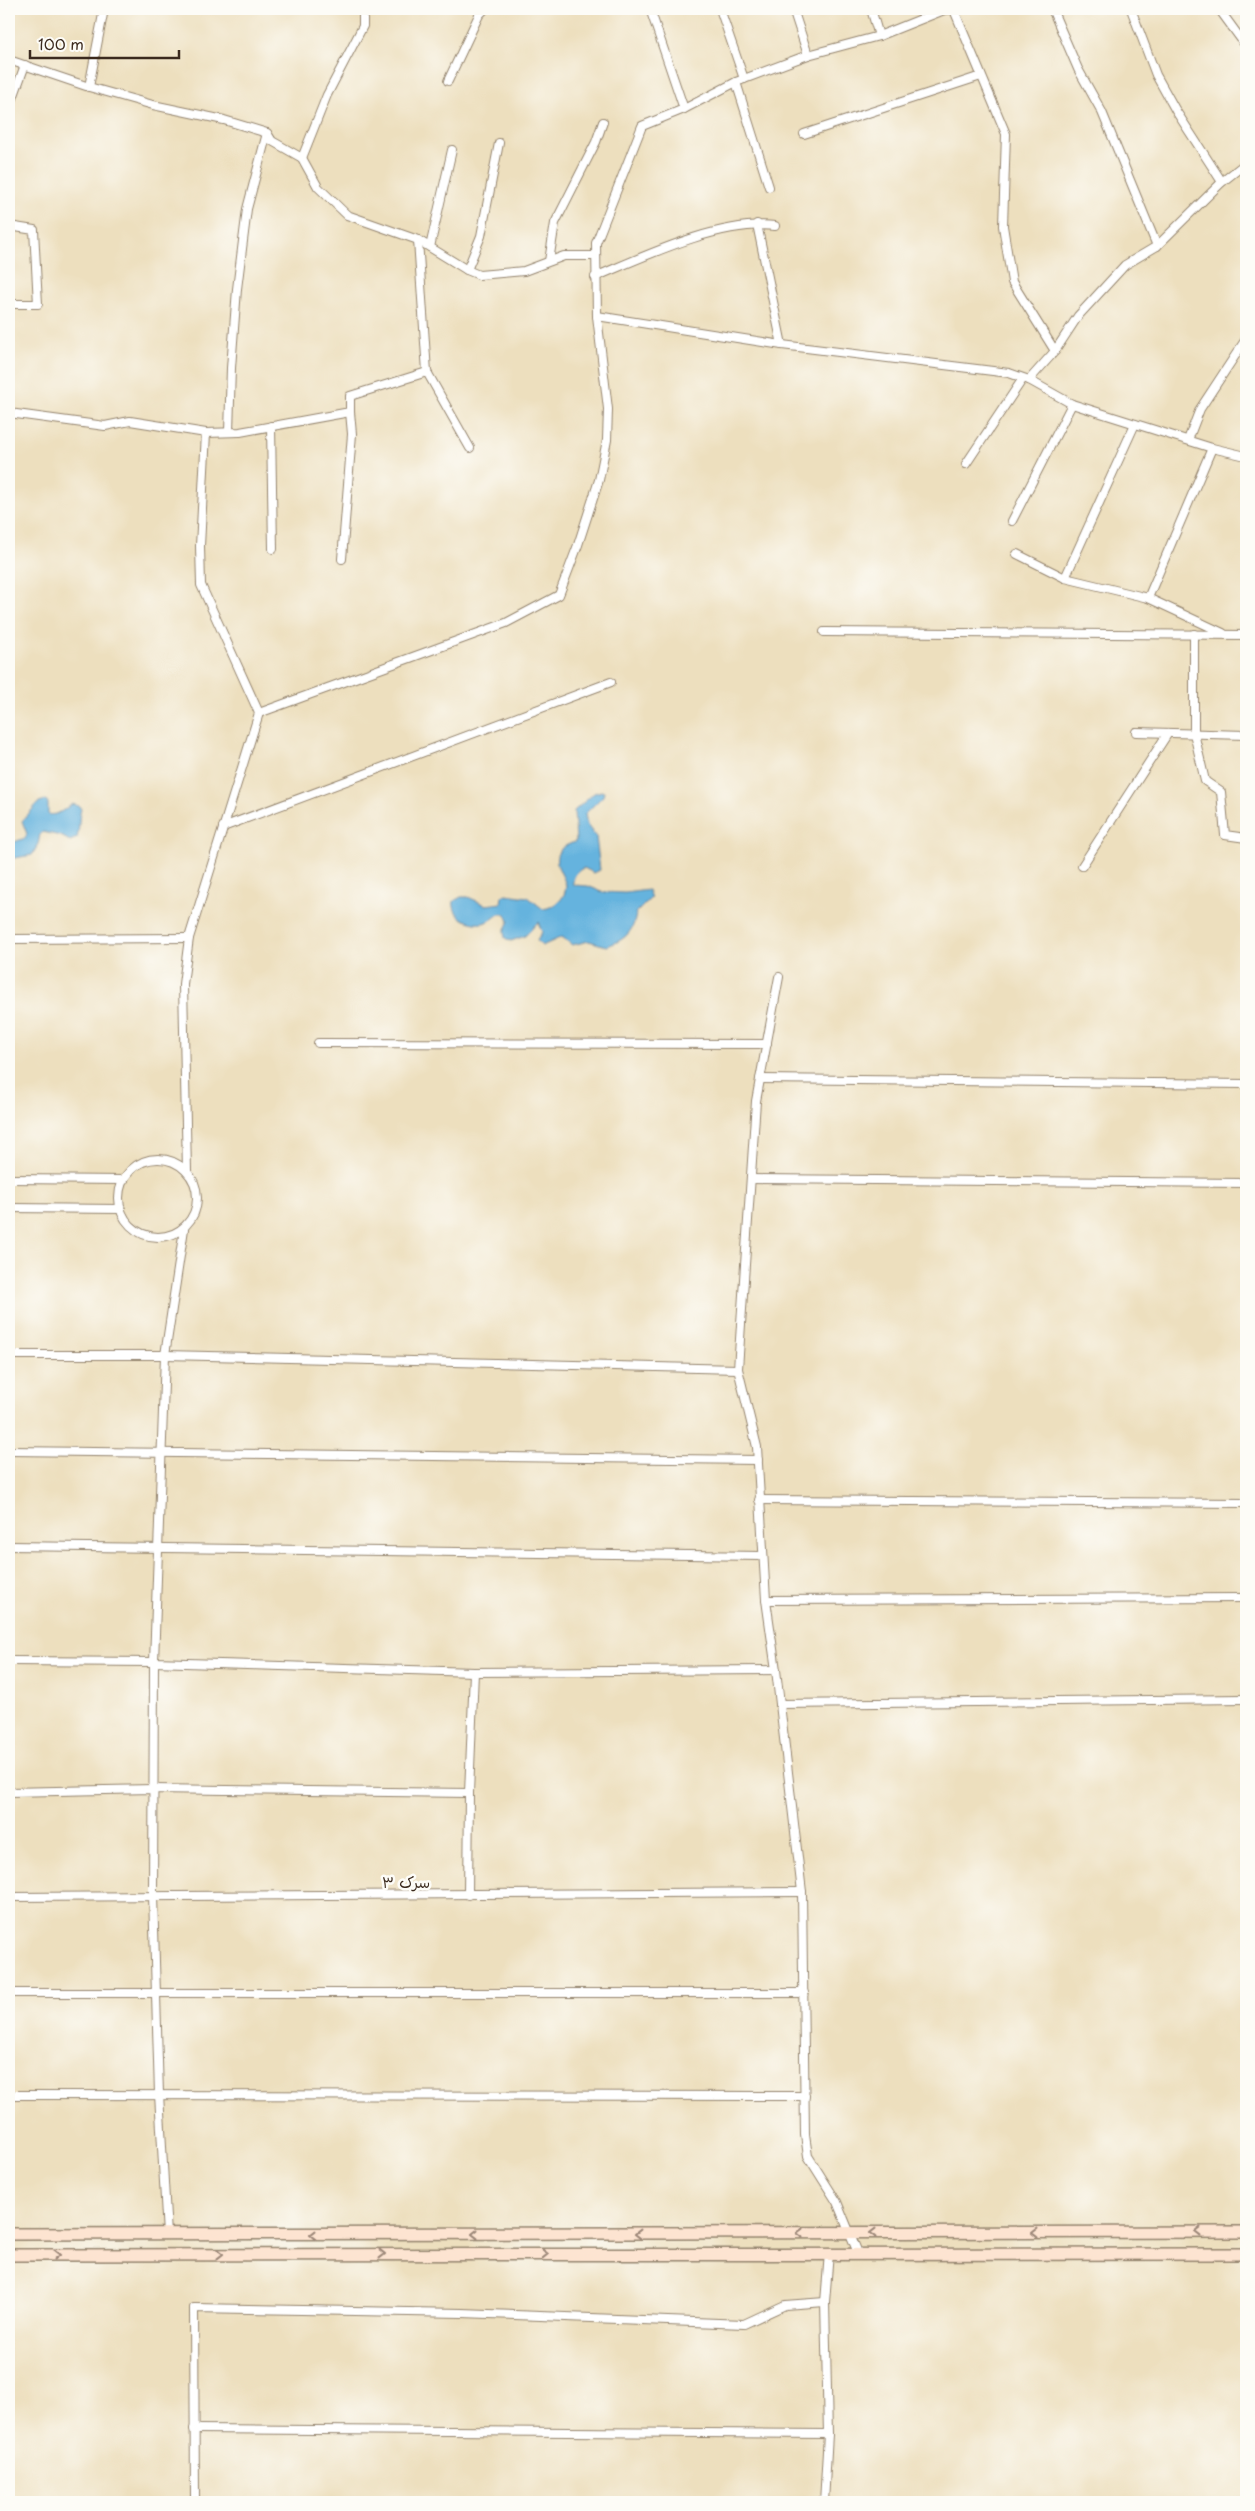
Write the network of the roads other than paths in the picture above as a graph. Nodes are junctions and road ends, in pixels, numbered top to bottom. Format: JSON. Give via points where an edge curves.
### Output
{"nodes":[{"id":1,"x":104,"y":9,"type":"edge"},
{"id":2,"x":363,"y":9,"type":"edge"},
{"id":3,"x":484,"y":9,"type":"edge"},
{"id":4,"x":650,"y":9,"type":"edge"},
{"id":5,"x":720,"y":9,"type":"edge"},
{"id":6,"x":793,"y":9,"type":"edge"},
{"id":7,"x":870,"y":9,"type":"edge"},
{"id":8,"x":1052,"y":9,"type":"edge"},
{"id":9,"x":1131,"y":9,"type":"edge"},
{"id":10,"x":1218,"y":9,"type":"edge"},
{"id":11,"x":943,"y":10,"type":"edge"},
{"id":12,"x":956,"y":10,"type":"edge"},
{"id":13,"x":880,"y":36,"type":"junction"},
{"id":14,"x":1246,"y":46,"type":"edge"},
{"id":15,"x":808,"y":54,"type":"junction"},
{"id":16,"x":9,"y":60,"type":"edge"},
{"id":17,"x":25,"y":65,"type":"junction"},
{"id":18,"x":981,"y":76,"type":"junction"},
{"id":19,"x":744,"y":79,"type":"junction"},
{"id":20,"x":448,"y":81,"type":"dead end"},
{"id":21,"x":736,"y":82,"type":"junction"},
{"id":22,"x":88,"y":87,"type":"junction"},
{"id":23,"x":9,"y":109,"type":"edge"},
{"id":24,"x":684,"y":109,"type":"junction"},
{"id":25,"x":603,"y":122,"type":"dead end"},
{"id":26,"x":267,"y":133,"type":"junction"},
{"id":27,"x":804,"y":134,"type":"dead end"},
{"id":28,"x":499,"y":143,"type":"dead end"},
{"id":29,"x":452,"y":150,"type":"dead end"},
{"id":30,"x":302,"y":158,"type":"junction"},
{"id":31,"x":1246,"y":163,"type":"edge"},
{"id":32,"x":1222,"y":182,"type":"junction"},
{"id":33,"x":768,"y":187,"type":"dead end"},
{"id":34,"x":758,"y":224,"type":"junction"},
{"id":35,"x":9,"y":226,"type":"edge"},
{"id":36,"x":775,"y":226,"type":"dead end"},
{"id":37,"x":418,"y":240,"type":"junction"},
{"id":38,"x":1157,"y":246,"type":"junction"},
{"id":39,"x":430,"y":247,"type":"junction"},
{"id":40,"x":596,"y":256,"type":"junction"},
{"id":41,"x":549,"y":261,"type":"junction"},
{"id":42,"x":467,"y":270,"type":"junction"},
{"id":43,"x":595,"y":277,"type":"junction"},
{"id":44,"x":9,"y":304,"type":"edge"},
{"id":45,"x":597,"y":316,"type":"junction"},
{"id":46,"x":1246,"y":338,"type":"edge"},
{"id":47,"x":782,"y":345,"type":"junction"},
{"id":48,"x":1055,"y":350,"type":"junction"},
{"id":49,"x":427,"y":372,"type":"junction"},
{"id":50,"x":1026,"y":380,"type":"junction"},
{"id":51,"x":1072,"y":404,"type":"junction"},
{"id":52,"x":350,"y":412,"type":"junction"},
{"id":53,"x":9,"y":413,"type":"edge"},
{"id":54,"x":1135,"y":424,"type":"junction"},
{"id":55,"x":271,"y":426,"type":"junction"},
{"id":56,"x":229,"y":432,"type":"junction"},
{"id":57,"x":206,"y":433,"type":"junction"},
{"id":58,"x":1188,"y":440,"type":"junction"},
{"id":59,"x":470,"y":448,"type":"dead end"},
{"id":60,"x":1212,"y":448,"type":"junction"},
{"id":61,"x":1246,"y":456,"type":"edge"},
{"id":62,"x":966,"y":464,"type":"dead end"},
{"id":63,"x":1012,"y":521,"type":"dead end"},
{"id":64,"x":273,"y":549,"type":"dead end"},
{"id":65,"x":1016,"y":554,"type":"dead end"},
{"id":66,"x":342,"y":559,"type":"dead end"},
{"id":67,"x":1065,"y":578,"type":"junction"},
{"id":68,"x":1148,"y":598,"type":"junction"},
{"id":69,"x":824,"y":632,"type":"dead end"},
{"id":70,"x":1194,"y":634,"type":"junction"},
{"id":71,"x":1225,"y":634,"type":"junction"},
{"id":72,"x":1246,"y":635,"type":"edge"},
{"id":73,"x":611,"y":682,"type":"dead end"},
{"id":74,"x":259,"y":713,"type":"junction"},
{"id":75,"x":1136,"y":732,"type":"dead end"},
{"id":76,"x":1168,"y":733,"type":"junction"},
{"id":77,"x":1194,"y":733,"type":"junction"},
{"id":78,"x":1246,"y":735,"type":"edge"},
{"id":79,"x":223,"y":827,"type":"junction"},
{"id":80,"x":1246,"y":838,"type":"edge"},
{"id":81,"x":1082,"y":866,"type":"dead end"},
{"id":82,"x":188,"y":938,"type":"junction"},
{"id":83,"x":9,"y":939,"type":"edge"},
{"id":84,"x":779,"y":977,"type":"dead end"},
{"id":85,"x":318,"y":1042,"type":"dead end"},
{"id":86,"x":767,"y":1044,"type":"junction"},
{"id":87,"x":760,"y":1079,"type":"junction"},
{"id":88,"x":1246,"y":1084,"type":"edge"},
{"id":89,"x":187,"y":1170,"type":"junction"},
{"id":90,"x":9,"y":1179,"type":"edge"},
{"id":91,"x":751,"y":1179,"type":"junction"},
{"id":92,"x":124,"y":1180,"type":"junction"},
{"id":93,"x":1246,"y":1183,"type":"edge"},
{"id":94,"x":9,"y":1208,"type":"edge"},
{"id":95,"x":121,"y":1209,"type":"junction"},
{"id":96,"x":184,"y":1229,"type":"junction"},
{"id":97,"x":9,"y":1355,"type":"edge"},
{"id":98,"x":165,"y":1355,"type":"junction"},
{"id":99,"x":738,"y":1369,"type":"junction"},
{"id":100,"x":9,"y":1452,"type":"edge"},
{"id":101,"x":162,"y":1452,"type":"junction"},
{"id":102,"x":758,"y":1460,"type":"junction"},
{"id":103,"x":759,"y":1500,"type":"junction"},
{"id":104,"x":1246,"y":1503,"type":"edge"},
{"id":105,"x":9,"y":1546,"type":"edge"},
{"id":106,"x":157,"y":1547,"type":"junction"},
{"id":107,"x":762,"y":1556,"type":"junction"},
{"id":108,"x":1246,"y":1598,"type":"edge"},
{"id":109,"x":766,"y":1600,"type":"junction"},
{"id":110,"x":9,"y":1661,"type":"edge"},
{"id":111,"x":154,"y":1662,"type":"junction"},
{"id":112,"x":776,"y":1670,"type":"junction"},
{"id":113,"x":474,"y":1672,"type":"junction"},
{"id":114,"x":1246,"y":1699,"type":"edge"},
{"id":115,"x":780,"y":1704,"type":"junction"},
{"id":116,"x":152,"y":1789,"type":"junction"},
{"id":117,"x":9,"y":1792,"type":"edge"},
{"id":118,"x":468,"y":1793,"type":"junction"},
{"id":119,"x":802,"y":1892,"type":"junction"},
{"id":120,"x":153,"y":1895,"type":"junction"},
{"id":121,"x":468,"y":1895,"type":"junction"},
{"id":122,"x":9,"y":1897,"type":"edge"},
{"id":123,"x":9,"y":1993,"type":"edge"},
{"id":124,"x":156,"y":1993,"type":"junction"},
{"id":125,"x":804,"y":1993,"type":"junction"},
{"id":126,"x":159,"y":2094,"type":"junction"},
{"id":127,"x":9,"y":2096,"type":"edge"},
{"id":128,"x":805,"y":2096,"type":"junction"},
{"id":129,"x":1246,"y":2232,"type":"edge"},
{"id":130,"x":849,"y":2233,"type":"junction"},
{"id":131,"x":9,"y":2234,"type":"edge"},
{"id":132,"x":167,"y":2235,"type":"junction"},
{"id":133,"x":829,"y":2253,"type":"junction"},
{"id":134,"x":858,"y":2253,"type":"junction"},
{"id":135,"x":1246,"y":2254,"type":"edge"},
{"id":136,"x":9,"y":2255,"type":"edge"},
{"id":137,"x":824,"y":2302,"type":"junction"},
{"id":138,"x":194,"y":2429,"type":"junction"},
{"id":139,"x":828,"y":2434,"type":"junction"},
{"id":140,"x":195,"y":2502,"type":"edge"},
{"id":141,"x":824,"y":2502,"type":"edge"}],
"edges":[{"from":1,"to":22,"type":"street"},
{"from":2,"to":30,"type":"street","via":[[362,26],[327,95]]},
{"from":3,"to":20,"type":"street"},
{"from":4,"to":24,"type":"street"},
{"from":5,"to":19,"type":"street"},
{"from":6,"to":15,"type":"street"},
{"from":7,"to":13,"type":"street"},
{"from":8,"to":38,"type":"street","via":[[1078,69],[1102,112]]},
{"from":9,"to":32,"type":"street","via":[[1156,75]]},
{"from":10,"to":14,"type":"street"},
{"from":11,"to":12,"type":"street"},
{"from":11,"to":13,"type":"street"},
{"from":12,"to":18,"type":"street"},
{"from":13,"to":15,"type":"street"},
{"from":15,"to":19,"type":"street"},
{"from":16,"to":17,"type":"street"},
{"from":17,"to":22,"type":"street"},
{"from":17,"to":23,"type":"street"},
{"from":18,"to":27,"type":"street"},
{"from":18,"to":48,"type":"street","via":[[1006,134],[1003,226],[1012,282]]},
{"from":19,"to":21,"type":"street"},
{"from":21,"to":24,"type":"street"},
{"from":21,"to":33,"type":"street"},
{"from":22,"to":26,"type":"street"},
{"from":24,"to":40,"type":"street","via":[[642,126],[596,243]]},
{"from":25,"to":41,"type":"street","via":[[555,224]]},
{"from":26,"to":30,"type":"street","via":[[272,140]]},
{"from":26,"to":56,"type":"street","via":[[247,209],[233,327]]},
{"from":28,"to":42,"type":"street","via":[[481,236]]},
{"from":29,"to":39,"type":"street"},
{"from":30,"to":37,"type":"street","via":[[318,187],[347,215]]},
{"from":31,"to":32,"type":"street"},
{"from":32,"to":38,"type":"street"},
{"from":34,"to":36,"type":"street"},
{"from":34,"to":43,"type":"street","via":[[666,247]]},
{"from":34,"to":47,"type":"street"},
{"from":35,"to":44,"type":"street","via":[[34,230],[38,304]]},
{"from":37,"to":39,"type":"street"},
{"from":37,"to":49,"type":"street"},
{"from":38,"to":48,"type":"street","via":[[1125,266],[1078,316]]},
{"from":39,"to":42,"type":"street"},
{"from":40,"to":41,"type":"street","via":[[564,256]]},
{"from":40,"to":43,"type":"street"},
{"from":41,"to":42,"type":"street","via":[[524,271],[479,275]]},
{"from":43,"to":45,"type":"street"},
{"from":45,"to":47,"type":"street"},
{"from":45,"to":74,"type":"street","via":[[608,409],[607,440],[599,480],[559,595],[506,623]]},
{"from":46,"to":58,"type":"street","via":[[1200,409]]},
{"from":47,"to":50,"type":"street","via":[[1009,373]]},
{"from":48,"to":50,"type":"street"},
{"from":49,"to":52,"type":"street","via":[[350,396]]},
{"from":49,"to":59,"type":"street"},
{"from":50,"to":51,"type":"street"},
{"from":50,"to":62,"type":"street"},
{"from":51,"to":54,"type":"street"},
{"from":51,"to":63,"type":"street"},
{"from":52,"to":55,"type":"street"},
{"from":52,"to":66,"type":"street","via":[[352,434]]},
{"from":53,"to":57,"type":"street","via":[[105,426],[130,421]]},
{"from":54,"to":58,"type":"street"},
{"from":54,"to":67,"type":"street"},
{"from":55,"to":56,"type":"street"},
{"from":55,"to":64,"type":"street"},
{"from":56,"to":57,"type":"street"},
{"from":57,"to":74,"type":"street","via":[[200,537],[202,585]]},
{"from":58,"to":60,"type":"street"},
{"from":60,"to":61,"type":"street"},
{"from":60,"to":68,"type":"street"},
{"from":65,"to":67,"type":"street"},
{"from":67,"to":68,"type":"street"},
{"from":68,"to":71,"type":"street"},
{"from":69,"to":70,"type":"street"},
{"from":70,"to":71,"type":"street"},
{"from":70,"to":77,"type":"street"},
{"from":71,"to":72,"type":"street"},
{"from":73,"to":79,"type":"street"},
{"from":74,"to":79,"type":"street"},
{"from":75,"to":76,"type":"street"},
{"from":76,"to":77,"type":"street"},
{"from":76,"to":81,"type":"street"},
{"from":77,"to":78,"type":"street"},
{"from":77,"to":80,"type":"street","via":[[1205,781],[1221,792],[1225,835]]},
{"from":79,"to":82,"type":"street"},
{"from":82,"to":83,"type":"street"},
{"from":82,"to":89,"type":"street","via":[[183,984]]},
{"from":84,"to":86,"type":"street"},
{"from":85,"to":86,"type":"street"},
{"from":86,"to":87,"type":"street"},
{"from":87,"to":88,"type":"street"},
{"from":87,"to":91,"type":"street"},
{"from":89,"to":92,"type":"street","via":[[169,1160],[154,1159],[139,1163]]},
{"from":89,"to":96,"type":"street","via":[[198,1193],[196,1209]]},
{"from":90,"to":92,"type":"street"},
{"from":91,"to":93,"type":"street"},
{"from":91,"to":99,"type":"street"},
{"from":92,"to":95,"type":"street","via":[[120,1187]]},
{"from":94,"to":95,"type":"street"},
{"from":95,"to":96,"type":"street","via":[[134,1229],[147,1236],[163,1237]]},
{"from":96,"to":98,"type":"street"},
{"from":97,"to":98,"type":"street"},
{"from":98,"to":99,"type":"street"},
{"from":98,"to":101,"type":"street"},
{"from":99,"to":102,"type":"street"},
{"from":100,"to":101,"type":"street"},
{"from":101,"to":102,"type":"street"},
{"from":101,"to":106,"type":"street"},
{"from":102,"to":103,"type":"street"},
{"from":103,"to":104,"type":"street"},
{"from":103,"to":107,"type":"street"},
{"from":105,"to":106,"type":"street"},
{"from":106,"to":107,"type":"street"},
{"from":106,"to":111,"type":"street"},
{"from":107,"to":109,"type":"street"},
{"from":108,"to":109,"type":"street"},
{"from":109,"to":112,"type":"street"},
{"from":110,"to":111,"type":"street"},
{"from":111,"to":113,"type":"street"},
{"from":111,"to":116,"type":"street"},
{"from":112,"to":113,"type":"street"},
{"from":112,"to":115,"type":"street"},
{"from":113,"to":118,"type":"street"},
{"from":114,"to":115,"type":"street"},
{"from":115,"to":119,"type":"street"},
{"from":116,"to":117,"type":"street"},
{"from":116,"to":118,"type":"street"},
{"from":116,"to":120,"type":"street"},
{"from":118,"to":121,"type":"street"},
{"from":119,"to":121,"type":"street","name":"سرک ۳"},
{"from":119,"to":125,"type":"street"},
{"from":120,"to":121,"type":"street","name":"سرک ۳"},
{"from":120,"to":122,"type":"street","name":"سرک ۳"},
{"from":120,"to":124,"type":"street"},
{"from":123,"to":124,"type":"street"},
{"from":124,"to":125,"type":"street"},
{"from":124,"to":126,"type":"street"},
{"from":125,"to":128,"type":"street"},
{"from":126,"to":127,"type":"street"},
{"from":126,"to":128,"type":"street"},
{"from":126,"to":132,"type":"street"},
{"from":128,"to":130,"type":"street","via":[[808,2156],[837,2202]]},
{"from":129,"to":130,"type":"main road","one_way":true},
{"from":130,"to":132,"type":"main road","one_way":true},
{"from":130,"to":134,"type":"street"},
{"from":131,"to":132,"type":"main road"},
{"from":133,"to":134,"type":"main road"},
{"from":136,"to":133,"type":"main road","one_way":true},
{"from":133,"to":137,"type":"street"},
{"from":134,"to":135,"type":"main road"},
{"from":137,"to":138,"type":"street","via":[[784,2304],[744,2324],[462,2313],[194,2308]]},
{"from":137,"to":139,"type":"street"},
{"from":138,"to":139,"type":"street"},
{"from":138,"to":140,"type":"street"},
{"from":139,"to":141,"type":"street"}]}
